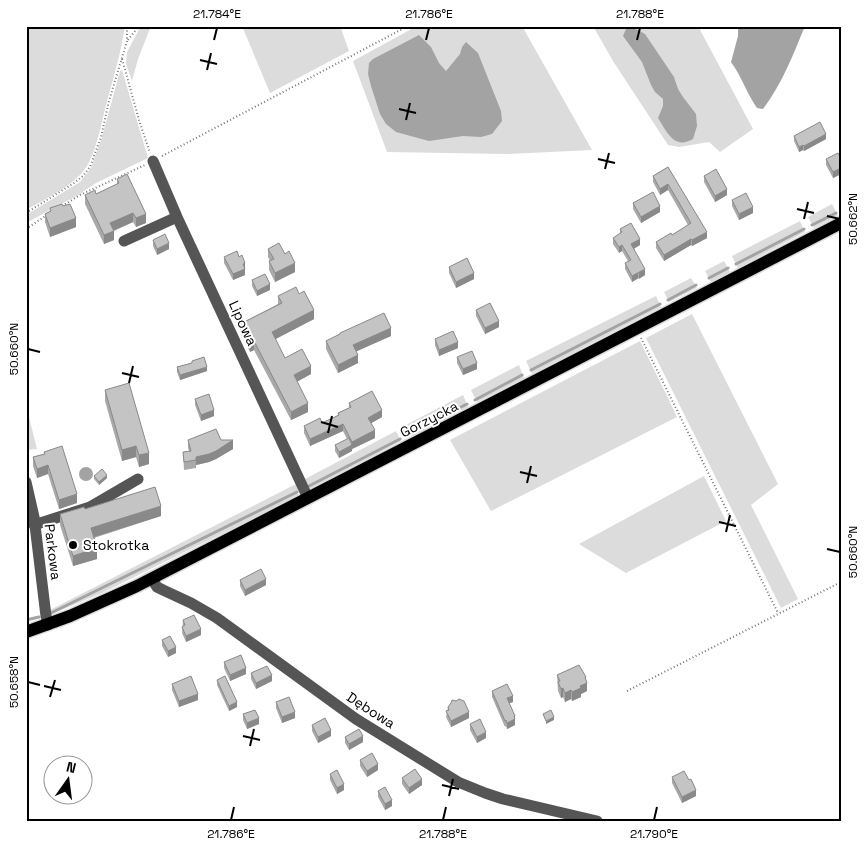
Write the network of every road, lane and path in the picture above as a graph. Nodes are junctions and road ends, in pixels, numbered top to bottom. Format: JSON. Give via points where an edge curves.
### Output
{"nodes":[{"id":1,"x":127,"y":26,"type":"edge"},
{"id":2,"x":139,"y":26,"type":"edge"},
{"id":3,"x":408,"y":26,"type":"edge"},
{"id":4,"x":128,"y":41,"type":"junction"},
{"id":5,"x":122,"y":59,"type":"junction"},
{"id":6,"x":153,"y":161,"type":"junction"},
{"id":7,"x":55,"y":210,"type":"edge"},
{"id":8,"x":26,"y":213,"type":"edge"},
{"id":9,"x":48,"y":214,"type":"edge"},
{"id":10,"x":177,"y":216,"type":"junction"},
{"id":11,"x":841,"y":223,"type":"edge"},
{"id":12,"x":26,"y":229,"type":"edge"},
{"id":13,"x":124,"y":241,"type":"dead end"},
{"id":14,"x":636,"y":328,"type":"junction"},
{"id":15,"x":138,"y":479,"type":"dead end"},
{"id":16,"x":26,"y":482,"type":"edge"},
{"id":17,"x":308,"y":498,"type":"junction"},
{"id":18,"x":34,"y":524,"type":"junction"},
{"id":19,"x":152,"y":579,"type":"junction"},
{"id":20,"x":841,"y":582,"type":"edge"},
{"id":21,"x":778,"y":613,"type":"junction"},
{"id":22,"x":48,"y":625,"type":"junction"},
{"id":23,"x":26,"y":632,"type":"edge"},
{"id":24,"x":627,"y":691,"type":"dead end"},
{"id":25,"x":597,"y":821,"type":"edge"}],
"edges":[{"from":1,"to":4,"type":"path"},
{"from":2,"to":4,"type":"path"},
{"from":3,"to":6,"type":"path"},
{"from":4,"to":5,"type":"path"},
{"from":5,"to":6,"type":"path"},
{"from":5,"to":8,"type":"path","via":[[90,167],[74,183]]},
{"from":6,"to":7,"type":"path"},
{"from":6,"to":10,"type":"street","name":"Lipowa"},
{"from":9,"to":12,"type":"path"},
{"from":10,"to":13,"type":"street"},
{"from":10,"to":17,"type":"street","name":"Lipowa"},
{"from":11,"to":14,"type":"main road","name":"Gorzycka"},
{"from":14,"to":17,"type":"main road","name":"Gorzycka"},
{"from":14,"to":21,"type":"path"},
{"from":15,"to":18,"type":"street","via":[[90,507]]},
{"from":16,"to":18,"type":"street","name":"Parkowa"},
{"from":17,"to":19,"type":"main road","name":"Gorzycka"},
{"from":18,"to":22,"type":"street","name":"Parkowa"},
{"from":19,"to":22,"type":"main road","name":"Gorzycka"},
{"from":19,"to":25,"type":"street","name":"Dębowa","via":[[158,587],[217,618],[356,719],[458,782],[485,793]]},
{"from":20,"to":21,"type":"path"},
{"from":21,"to":24,"type":"path"},
{"from":22,"to":23,"type":"main road","name":"Gorzycka"}]}
